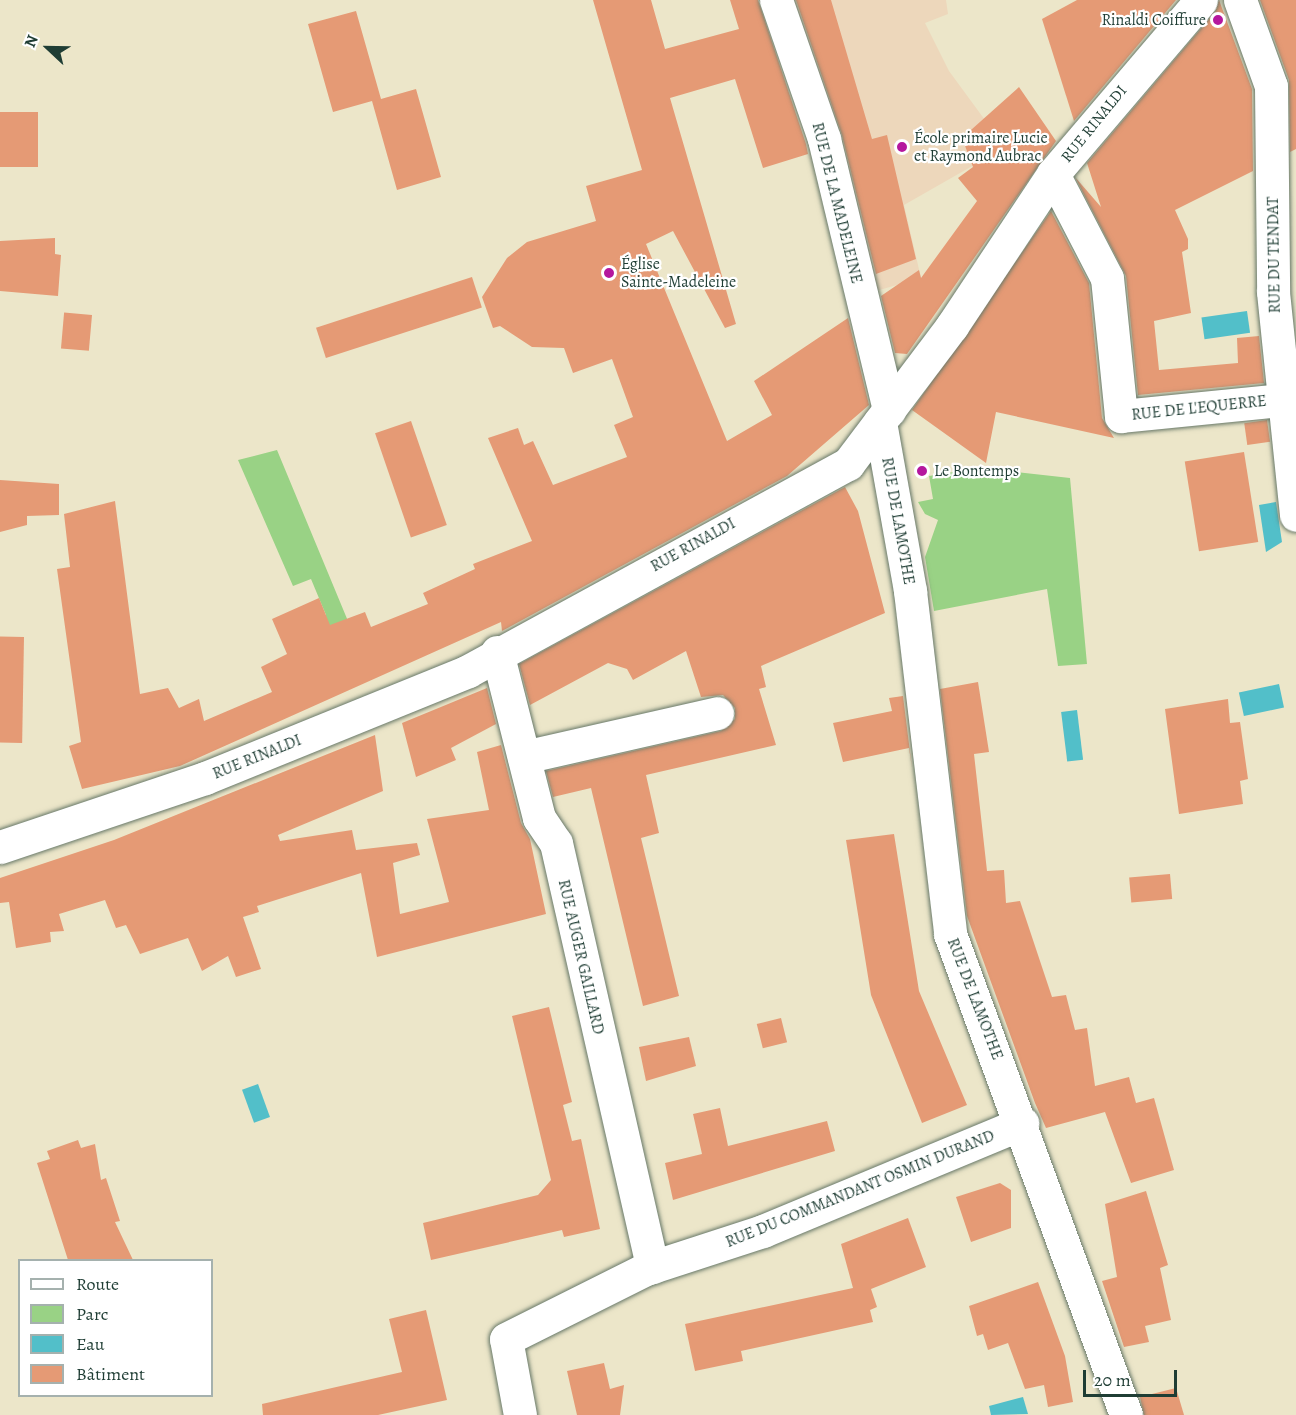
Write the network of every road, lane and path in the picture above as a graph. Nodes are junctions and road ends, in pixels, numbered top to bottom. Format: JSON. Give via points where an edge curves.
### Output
{"nodes":[{"id":1,"x":776,"y":0,"type":"edge"},
{"id":2,"x":1202,"y":0,"type":"edge"},
{"id":3,"x":1240,"y":0,"type":"edge"},
{"id":4,"x":1053,"y":174,"type":"junction"},
{"id":5,"x":1281,"y":400,"type":"junction"},
{"id":6,"x":885,"y":416,"type":"junction"},
{"id":7,"x":1296,"y":515,"type":"edge"},
{"id":8,"x":497,"y":652,"type":"junction"},
{"id":9,"x":717,"y":713,"type":"dead end"},
{"id":10,"x":524,"y":758,"type":"junction"},
{"id":11,"x":0,"y":847,"type":"edge"},
{"id":12,"x":1022,"y":1123,"type":"junction"},
{"id":13,"x":652,"y":1267,"type":"junction"},
{"id":14,"x":520,"y":1415,"type":"edge"},
{"id":15,"x":1126,"y":1415,"type":"edge"}],
"edges":[{"from":1,"to":6,"type":"street","name":"RUE DE LA MADELEINE","via":[[824,139]]},
{"from":2,"to":4,"type":"street","name":"RUE RINALDI"},
{"from":3,"to":5,"type":"street","name":"RUE DU TENDAT","via":[[1272,86],[1273,292]]},
{"from":4,"to":5,"type":"street","name":"RUE DE L'EQUERRE","via":[[1107,278],[1121,416]]},
{"from":4,"to":6,"type":"street","name":"RUE RINALDI"},
{"from":5,"to":7,"type":"street","name":"RUE DU TENDAT"},
{"from":6,"to":8,"type":"street","name":"RUE RINALDI","via":[[848,464]]},
{"from":6,"to":12,"type":"street","name":"RUE DE LAMOTHE","via":[[910,591],[950,934]]},
{"from":8,"to":10,"type":"street","name":"RUE AUGER GAILLARD"},
{"from":8,"to":11,"type":"street","name":"RUE RINALDI","via":[[468,671],[205,778]]},
{"from":9,"to":10,"type":"street"},
{"from":10,"to":13,"type":"street","name":"RUE AUGER GAILLARD","via":[[539,818],[556,843]]},
{"from":12,"to":13,"type":"street","name":"RUE DU COMMANDANT OSMIN DURAND","via":[[763,1232]]},
{"from":12,"to":15,"type":"street","name":"RUE DE LAMOTHE"},
{"from":13,"to":14,"type":"street","name":"RUE DU COMMANDANT OSMIN DURAND","via":[[506,1339]]}]}
